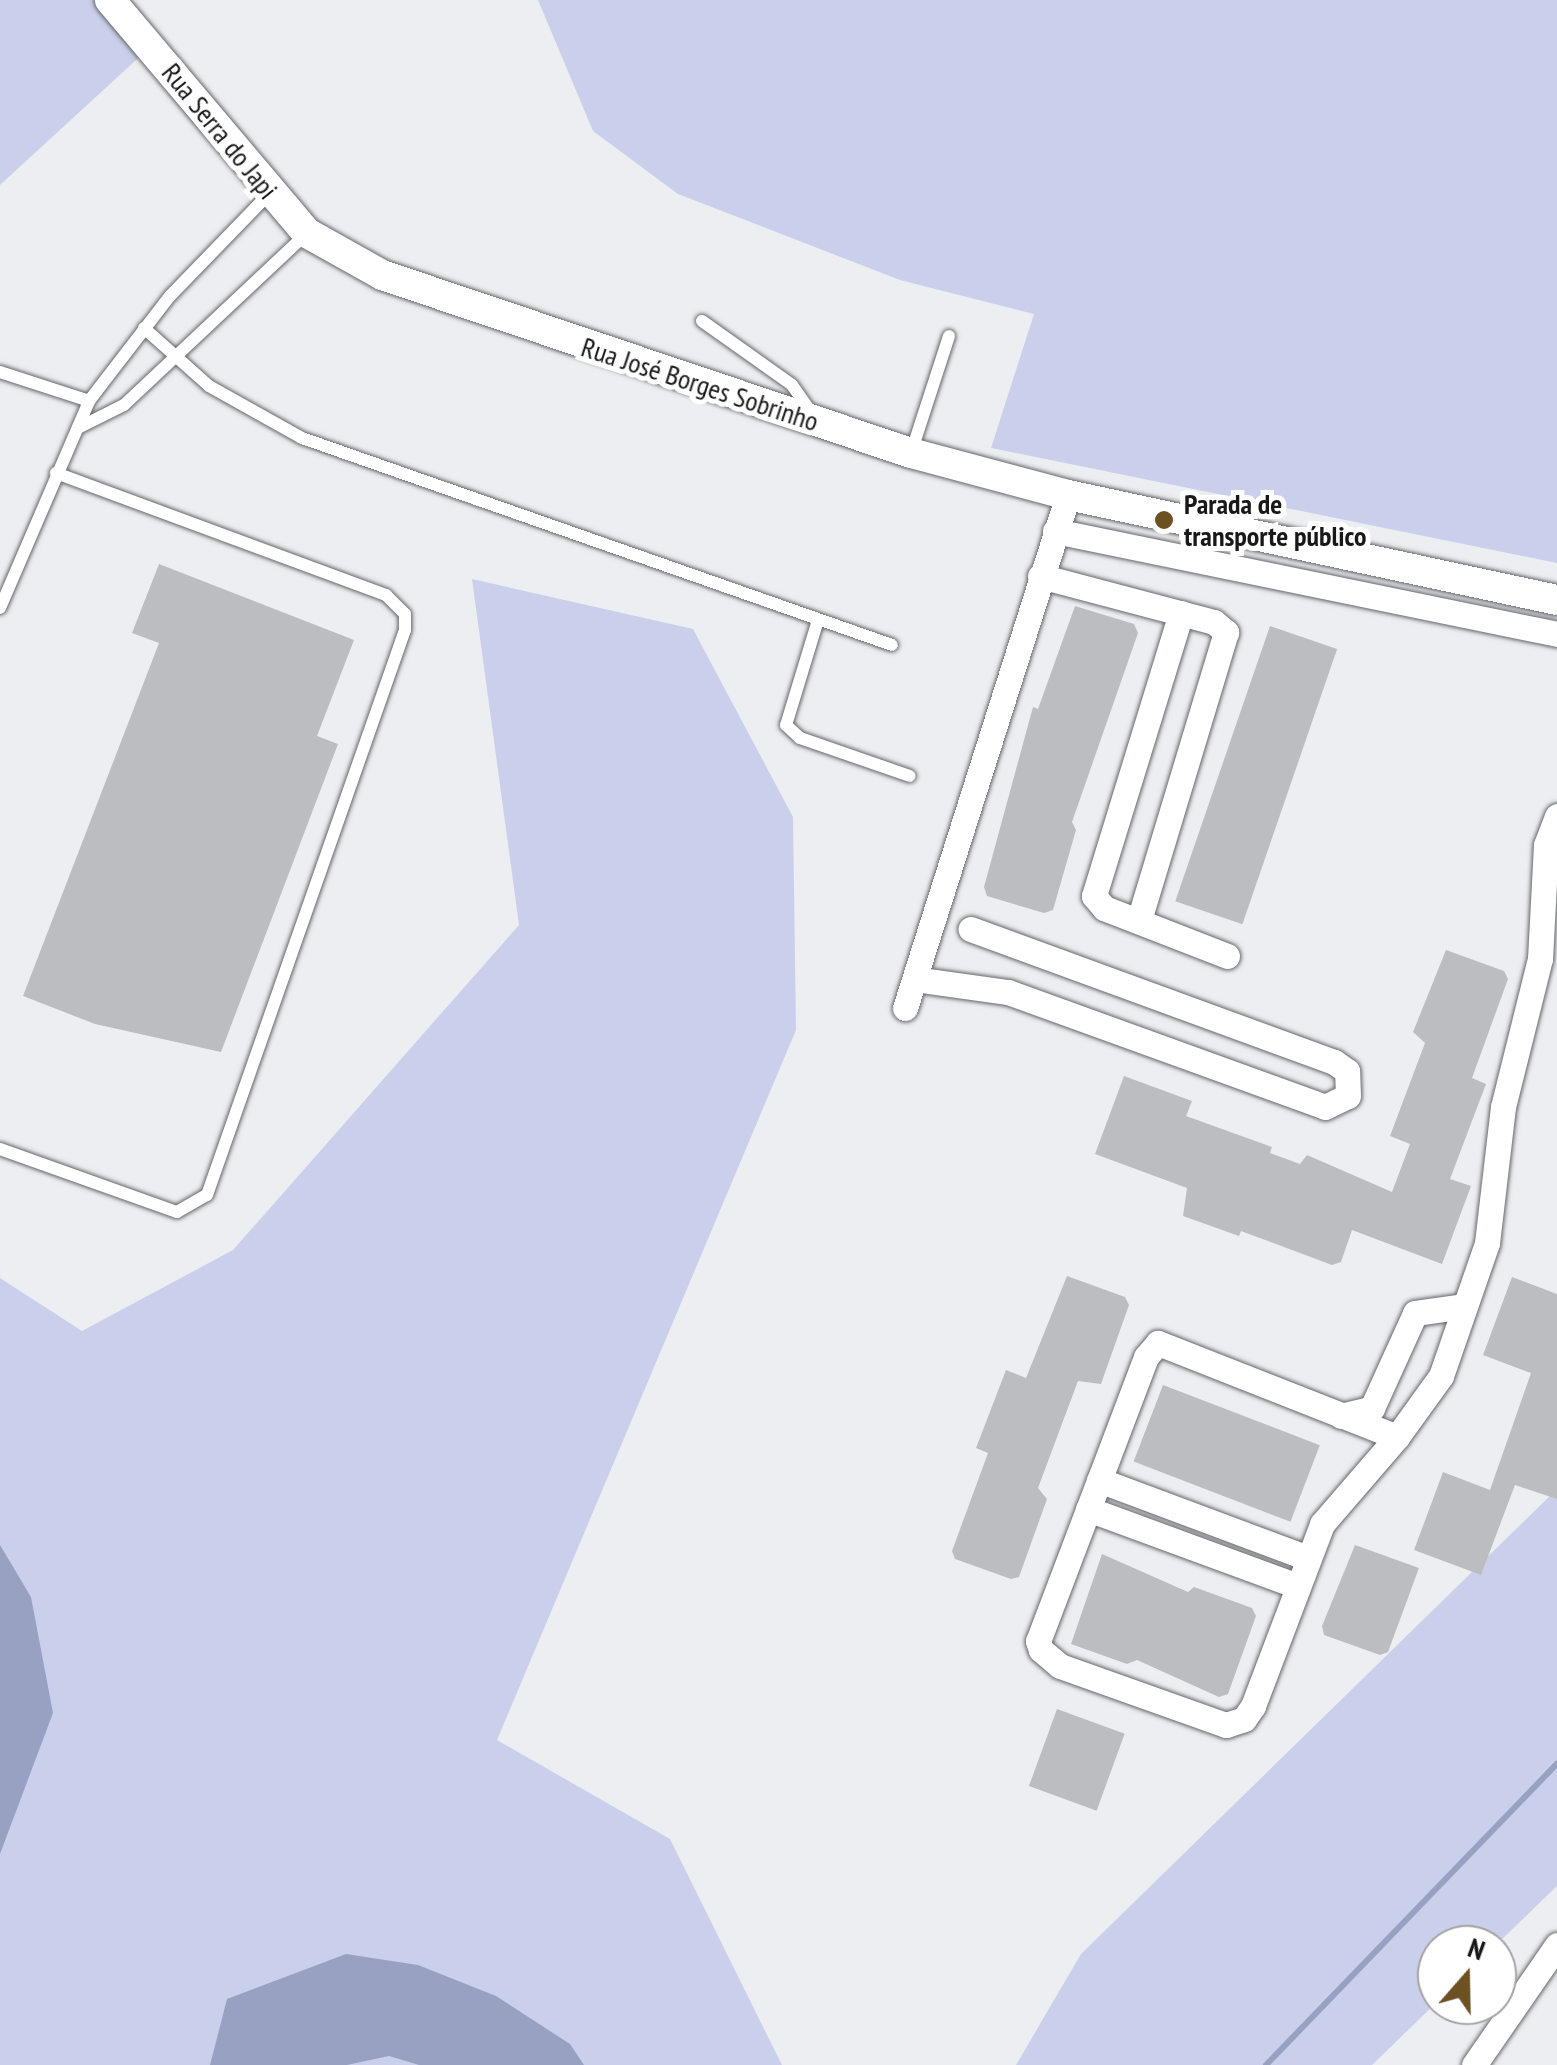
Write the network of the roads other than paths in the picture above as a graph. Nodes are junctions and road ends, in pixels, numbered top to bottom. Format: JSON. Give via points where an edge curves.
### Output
{"nodes":[{"id":1,"x":110,"y":0,"type":"edge"},
{"id":2,"x":268,"y":194,"type":"junction"},
{"id":3,"x":307,"y":234,"type":"junction"},
{"id":4,"x":338,"y":254,"type":"joint"},
{"id":5,"x":702,"y":321,"type":"dead end"},
{"id":6,"x":144,"y":328,"type":"junction"},
{"id":7,"x":949,"y":336,"type":"dead end"},
{"id":8,"x":174,"y":357,"type":"junction"},
{"id":9,"x":0,"y":372,"type":"edge"},
{"id":10,"x":89,"y":401,"type":"junction"},
{"id":11,"x":819,"y":423,"type":"junction"},
{"id":12,"x":77,"y":428,"type":"junction"},
{"id":13,"x":911,"y":453,"type":"junction"},
{"id":14,"x":56,"y":474,"type":"junction"},
{"id":15,"x":1068,"y":495,"type":"junction"},
{"id":16,"x":1055,"y":531,"type":"junction"},
{"id":17,"x":1040,"y":576,"type":"junction"},
{"id":18,"x":1557,"y":600,"type":"edge"},
{"id":19,"x":0,"y":608,"type":"edge"},
{"id":20,"x":1180,"y":613,"type":"junction"},
{"id":21,"x":818,"y":620,"type":"junction"},
{"id":22,"x":1557,"y":634,"type":"edge"},
{"id":23,"x":892,"y":645,"type":"dead end"},
{"id":24,"x":910,"y":776,"type":"dead end"},
{"id":25,"x":1557,"y":816,"type":"edge"},
{"id":26,"x":1139,"y":922,"type":"junction"},
{"id":27,"x":971,"y":929,"type":"dead end"},
{"id":28,"x":1025,"y":949,"type":"junction"},
{"id":29,"x":1227,"y":956,"type":"dead end"},
{"id":30,"x":915,"y":979,"type":"junction"},
{"id":31,"x":1008,"y":992,"type":"junction"},
{"id":32,"x":904,"y":1008,"type":"dead end"},
{"id":33,"x":0,"y":1149,"type":"edge"},
{"id":34,"x":1464,"y":1306,"type":"junction"},
{"id":35,"x":1340,"y":1416,"type":"junction"},
{"id":36,"x":1397,"y":1437,"type":"junction"},
{"id":37,"x":1099,"y":1480,"type":"junction"},
{"id":38,"x":1088,"y":1509,"type":"junction"},
{"id":39,"x":1305,"y":1557,"type":"junction"},
{"id":40,"x":1296,"y":1585,"type":"junction"},
{"id":41,"x":1557,"y":1945,"type":"edge"},
{"id":42,"x":1474,"y":2065,"type":"edge"}],
"edges":[{"from":1,"to":2,"type":"street","name":"Rua Serra do Japi"},
{"from":2,"to":3,"type":"street","name":"Rua Serra do Japi"},
{"from":2,"to":6,"type":"lane"},
{"from":3,"to":4,"type":"street","name":"Rua Serra do Japi"},
{"from":3,"to":8,"type":"lane"},
{"from":4,"to":11,"type":"street","name":"Rua José Borges Sobrinho","via":[[398,282]]},
{"from":5,"to":11,"type":"lane","via":[[792,386]]},
{"from":6,"to":8,"type":"lane"},
{"from":6,"to":10,"type":"lane"},
{"from":7,"to":13,"type":"lane"},
{"from":8,"to":12,"type":"lane","via":[[124,405]]},
{"from":8,"to":21,"type":"lane","via":[[248,412],[302,438]]},
{"from":9,"to":10,"type":"lane"},
{"from":10,"to":12,"type":"lane"},
{"from":11,"to":13,"type":"street","name":"Rua José Borges Sobrinho"},
{"from":12,"to":14,"type":"lane"},
{"from":13,"to":15,"type":"street","name":"Rua José Borges Sobrinho"},
{"from":14,"to":19,"type":"lane"},
{"from":14,"to":33,"type":"lane","via":[[386,595],[405,614],[405,630],[207,1195],[188,1212],[177,1212]]},
{"from":15,"to":16,"type":"street"},
{"from":15,"to":18,"type":"street","name":"Rua José Borges Sobrinho"},
{"from":16,"to":17,"type":"street"},
{"from":16,"to":22,"type":"street"},
{"from":17,"to":20,"type":"street"},
{"from":17,"to":30,"type":"street"},
{"from":20,"to":26,"type":"street","via":[[1094,885],[1098,904]]},
{"from":20,"to":26,"type":"street","via":[[1226,632]]},
{"from":21,"to":23,"type":"lane"},
{"from":21,"to":24,"type":"lane","via":[[786,725],[800,738]]},
{"from":25,"to":34,"type":"street","via":[[1546,845],[1540,959],[1503,1108],[1487,1243]]},
{"from":26,"to":29,"type":"street"},
{"from":27,"to":28,"type":"street"},
{"from":28,"to":31,"type":"street"},
{"from":28,"to":31,"type":"street","via":[[1334,1062],[1347,1071],[1348,1096],[1325,1107]]},
{"from":30,"to":31,"type":"street"},
{"from":30,"to":32,"type":"street"},
{"from":34,"to":35,"type":"street","via":[[1415,1313],[1372,1408]]},
{"from":34,"to":36,"type":"street","via":[[1441,1376]]},
{"from":35,"to":36,"type":"street"},
{"from":35,"to":37,"type":"street","via":[[1158,1343],[1146,1357]]},
{"from":36,"to":39,"type":"street","via":[[1322,1524]]},
{"from":37,"to":38,"type":"street"},
{"from":37,"to":39,"type":"street"},
{"from":38,"to":40,"type":"street"},
{"from":38,"to":40,"type":"street","via":[[1038,1641],[1041,1650],[1060,1666],[1162,1706],[1226,1726],[1244,1719]]},
{"from":39,"to":40,"type":"street"},
{"from":41,"to":42,"type":"street"}]}
